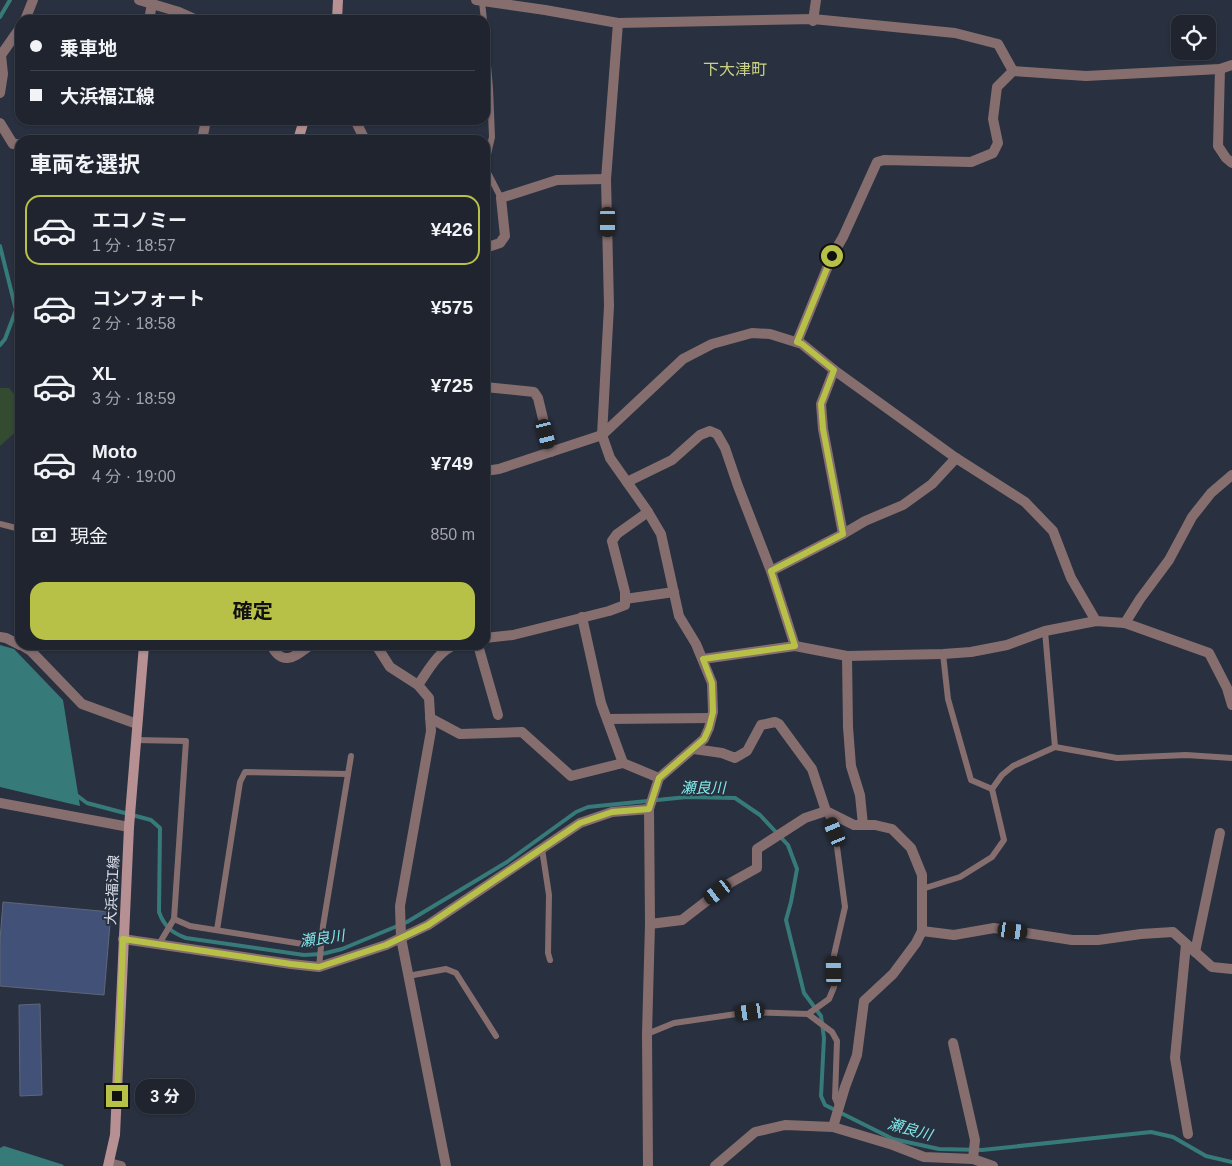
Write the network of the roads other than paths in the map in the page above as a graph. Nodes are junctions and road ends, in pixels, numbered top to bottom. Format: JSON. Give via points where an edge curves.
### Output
{"nodes":[{"id":1,"x":33,"y":0,"type":"edge"},
{"id":2,"x":139,"y":0,"type":"edge"},
{"id":3,"x":338,"y":0,"type":"edge"},
{"id":4,"x":816,"y":0,"type":"edge"},
{"id":5,"x":479,"y":1,"type":"edge"},
{"id":6,"x":152,"y":4,"type":"junction"},
{"id":7,"x":27,"y":15,"type":"edge"},
{"id":8,"x":150,"y":15,"type":"edge"},
{"id":9,"x":186,"y":15,"type":"edge"},
{"id":10,"x":337,"y":15,"type":"edge"},
{"id":11,"x":483,"y":15,"type":"edge"},
{"id":12,"x":813,"y":20,"type":"junction"},
{"id":13,"x":618,"y":23,"type":"junction"},
{"id":14,"x":15,"y":35,"type":"edge"},
{"id":15,"x":1232,"y":65,"type":"edge"},
{"id":16,"x":1220,"y":69,"type":"junction"},
{"id":17,"x":1013,"y":72,"type":"junction"},
{"id":18,"x":490,"y":88,"type":"edge"},
{"id":19,"x":0,"y":93,"type":"edge"},
{"id":20,"x":0,"y":123,"type":"edge"},
{"id":21,"x":15,"y":144,"type":"edge"},
{"id":22,"x":490,"y":146,"type":"edge"},
{"id":23,"x":1232,"y":162,"type":"edge"},
{"id":24,"x":490,"y":177,"type":"edge"},
{"id":25,"x":606,"y":179,"type":"junction"},
{"id":26,"x":501,"y":198,"type":"junction"},
{"id":27,"x":490,"y":246,"type":"edge"},
{"id":28,"x":797,"y":342,"type":"junction"},
{"id":29,"x":834,"y":370,"type":"junction"},
{"id":30,"x":490,"y":388,"type":"edge"},
{"id":31,"x":602,"y":435,"type":"junction"},
{"id":32,"x":550,"y":452,"type":"junction"},
{"id":33,"x":956,"y":458,"type":"junction"},
{"id":34,"x":490,"y":470,"type":"edge"},
{"id":35,"x":1232,"y":475,"type":"edge"},
{"id":36,"x":627,"y":482,"type":"junction"},
{"id":37,"x":648,"y":512,"type":"junction"},
{"id":38,"x":0,"y":524,"type":"edge"},
{"id":39,"x":15,"y":528,"type":"edge"},
{"id":40,"x":843,"y":534,"type":"junction"},
{"id":41,"x":771,"y":571,"type":"junction"},
{"id":42,"x":674,"y":592,"type":"junction"},
{"id":43,"x":625,"y":600,"type":"junction"},
{"id":44,"x":582,"y":617,"type":"junction"},
{"id":45,"x":1096,"y":621,"type":"junction"},
{"id":46,"x":1126,"y":622,"type":"junction"},
{"id":47,"x":1045,"y":631,"type":"junction"},
{"id":48,"x":0,"y":636,"type":"edge"},
{"id":49,"x":490,"y":637,"type":"edge"},
{"id":50,"x":15,"y":642,"type":"edge"},
{"id":51,"x":795,"y":646,"type":"junction"},
{"id":52,"x":36,"y":650,"type":"edge"},
{"id":53,"x":144,"y":650,"type":"edge"},
{"id":54,"x":274,"y":650,"type":"edge"},
{"id":55,"x":303,"y":650,"type":"edge"},
{"id":56,"x":379,"y":650,"type":"edge"},
{"id":57,"x":445,"y":650,"type":"edge"},
{"id":58,"x":479,"y":650,"type":"edge"},
{"id":59,"x":943,"y":654,"type":"junction"},
{"id":60,"x":847,"y":656,"type":"junction"},
{"id":61,"x":703,"y":659,"type":"junction"},
{"id":62,"x":418,"y":686,"type":"junction"},
{"id":63,"x":1232,"y":705,"type":"edge"},
{"id":64,"x":498,"y":715,"type":"dead end"},
{"id":65,"x":430,"y":718,"type":"junction"},
{"id":66,"x":711,"y":718,"type":"junction"},
{"id":67,"x":608,"y":719,"type":"junction"},
{"id":68,"x":137,"y":724,"type":"junction"},
{"id":69,"x":135,"y":740,"type":"junction"},
{"id":70,"x":1054,"y":747,"type":"junction"},
{"id":71,"x":694,"y":749,"type":"junction"},
{"id":72,"x":351,"y":756,"type":"dead end"},
{"id":73,"x":1232,"y":758,"type":"edge"},
{"id":74,"x":623,"y":763,"type":"junction"},
{"id":75,"x":348,"y":774,"type":"junction"},
{"id":76,"x":659,"y":778,"type":"junction"},
{"id":77,"x":992,"y":788,"type":"junction"},
{"id":78,"x":0,"y":803,"type":"edge"},
{"id":79,"x":649,"y":809,"type":"junction"},
{"id":80,"x":826,"y":811,"type":"junction"},
{"id":81,"x":863,"y":825,"type":"junction"},
{"id":82,"x":129,"y":827,"type":"junction"},
{"id":83,"x":1220,"y":833,"type":"dead end"},
{"id":84,"x":542,"y":849,"type":"junction"},
{"id":85,"x":922,"y":889,"type":"junction"},
{"id":86,"x":174,"y":919,"type":"junction"},
{"id":87,"x":650,"y":924,"type":"junction"},
{"id":88,"x":217,"y":930,"type":"junction"},
{"id":89,"x":922,"y":931,"type":"junction"},
{"id":90,"x":401,"y":938,"type":"junction"},
{"id":91,"x":123,"y":939,"type":"junction"},
{"id":92,"x":322,"y":943,"type":"junction"},
{"id":93,"x":159,"y":944,"type":"junction"},
{"id":94,"x":1186,"y":944,"type":"junction"},
{"id":95,"x":1195,"y":952,"type":"junction"},
{"id":96,"x":550,"y":960,"type":"dead end"},
{"id":97,"x":319,"y":967,"type":"junction"},
{"id":98,"x":1232,"y":969,"type":"edge"},
{"id":99,"x":408,"y":976,"type":"junction"},
{"id":100,"x":808,"y":1014,"type":"junction"},
{"id":101,"x":647,"y":1034,"type":"junction"},
{"id":102,"x":496,"y":1036,"type":"dead end"},
{"id":103,"x":953,"y":1043,"type":"dead end"},
{"id":104,"x":839,"y":1107,"type":"junction"},
{"id":105,"x":833,"y":1127,"type":"junction"},
{"id":106,"x":1188,"y":1134,"type":"dead end"},
{"id":107,"x":973,"y":1159,"type":"junction"},
{"id":108,"x":108,"y":1165,"type":"edge"},
{"id":109,"x":121,"y":1166,"type":"edge"},
{"id":110,"x":446,"y":1166,"type":"edge"},
{"id":111,"x":648,"y":1166,"type":"edge"},
{"id":112,"x":715,"y":1166,"type":"edge"},
{"id":113,"x":993,"y":1166,"type":"edge"}],
"edges":[{"from":1,"to":7,"type":"street"},
{"from":2,"to":6,"type":"street"},
{"from":3,"to":10,"type":"main road"},
{"from":4,"to":12,"type":"street"},
{"from":5,"to":11,"type":"lane"},
{"from":5,"to":13,"type":"street"},
{"from":6,"to":8,"type":"street"},
{"from":6,"to":9,"type":"street"},
{"from":12,"to":13,"type":"street"},
{"from":12,"to":17,"type":"street","via":[[954,33],[998,44]]},
{"from":13,"to":25,"type":"street"},
{"from":14,"to":19,"type":"street","via":[[1,55]]},
{"from":15,"to":16,"type":"street"},
{"from":16,"to":17,"type":"street","via":[[1086,76]]},
{"from":16,"to":23,"type":"street","via":[[1218,146]]},
{"from":17,"to":28,"type":"street","via":[[997,88],[993,119],[998,143],[993,153],[971,162],[877,162],[832,256]]},
{"from":18,"to":22,"type":"lane"},
{"from":20,"to":21,"type":"street"},
{"from":24,"to":26,"type":"lane"},
{"from":25,"to":26,"type":"street","via":[[557,180]]},
{"from":25,"to":31,"type":"street","via":[[609,306]]},
{"from":26,"to":27,"type":"street","via":[[505,236],[500,243]]},
{"from":28,"to":29,"type":"street"},
{"from":28,"to":31,"type":"street","via":[[770,334],[752,333],[712,344],[683,359]]},
{"from":29,"to":33,"type":"street"},
{"from":29,"to":40,"type":"street","via":[[821,404]]},
{"from":30,"to":32,"type":"street","via":[[534,392]]},
{"from":31,"to":32,"type":"street"},
{"from":31,"to":36,"type":"street","via":[[610,458]]},
{"from":32,"to":34,"type":"street"},
{"from":33,"to":40,"type":"street","via":[[932,484],[903,505]]},
{"from":33,"to":45,"type":"street","via":[[1025,502],[1053,531],[1071,578]]},
{"from":35,"to":46,"type":"street","via":[[1192,516],[1169,560]]},
{"from":36,"to":37,"type":"street"},
{"from":36,"to":41,"type":"street","via":[[672,460],[700,434],[710,431],[716,434],[725,448]]},
{"from":37,"to":42,"type":"street","via":[[661,534]]},
{"from":37,"to":43,"type":"street","via":[[612,540]]},
{"from":38,"to":39,"type":"lane"},
{"from":40,"to":41,"type":"street"},
{"from":41,"to":51,"type":"street"},
{"from":42,"to":43,"type":"street"},
{"from":42,"to":61,"type":"street","via":[[679,616]]},
{"from":43,"to":44,"type":"street","via":[[625,605],[619,608]]},
{"from":44,"to":49,"type":"street","via":[[513,635]]},
{"from":44,"to":67,"type":"street","via":[[601,703]]},
{"from":45,"to":46,"type":"street"},
{"from":45,"to":47,"type":"street"},
{"from":46,"to":63,"type":"street","via":[[1209,653]]},
{"from":47,"to":59,"type":"street","via":[[1007,645]]},
{"from":47,"to":70,"type":"lane"},
{"from":48,"to":50,"type":"street"},
{"from":51,"to":60,"type":"street"},
{"from":51,"to":61,"type":"street"},
{"from":52,"to":68,"type":"street","via":[[82,704]]},
{"from":53,"to":68,"type":"main road","name":"大浜福江線"},
{"from":54,"to":55,"type":"street","via":[[282,658],[289,658]]},
{"from":56,"to":62,"type":"street","via":[[390,667]]},
{"from":57,"to":62,"type":"street"},
{"from":58,"to":64,"type":"street"},
{"from":59,"to":60,"type":"street"},
{"from":59,"to":77,"type":"lane","via":[[948,699],[971,780]]},
{"from":60,"to":81,"type":"street","via":[[851,766],[860,795]]},
{"from":61,"to":66,"type":"street","via":[[712,683]]},
{"from":62,"to":65,"type":"street","via":[[429,698]]},
{"from":65,"to":74,"type":"street","via":[[460,734],[522,732],[571,776]]},
{"from":65,"to":90,"type":"street","via":[[431,731],[400,906]]},
{"from":66,"to":67,"type":"street"},
{"from":66,"to":71,"type":"street","via":[[704,739]]},
{"from":67,"to":74,"type":"street"},
{"from":68,"to":69,"type":"main road","name":"大浜福江線"},
{"from":69,"to":82,"type":"main road","name":"大浜福江線"},
{"from":69,"to":86,"type":"lane","via":[[186,741]]},
{"from":70,"to":73,"type":"lane","via":[[1117,758],[1186,755]]},
{"from":70,"to":77,"type":"lane","via":[[1013,766]]},
{"from":71,"to":76,"type":"street"},
{"from":71,"to":80,"type":"street","via":[[722,752],[735,758],[747,751],[760,725],[775,722],[812,769]]},
{"from":72,"to":75,"type":"lane"},
{"from":74,"to":76,"type":"street"},
{"from":75,"to":88,"type":"lane","via":[[244,772]]},
{"from":75,"to":92,"type":"lane"},
{"from":76,"to":79,"type":"street"},
{"from":77,"to":85,"type":"lane","via":[[1004,840],[992,857],[960,877]]},
{"from":78,"to":82,"type":"street"},
{"from":79,"to":84,"type":"street","via":[[612,812],[580,823]]},
{"from":79,"to":87,"type":"street"},
{"from":80,"to":81,"type":"street","via":[[854,825]]},
{"from":80,"to":87,"type":"street","via":[[806,818],[758,849],[757,868],[730,883],[682,920]]},
{"from":80,"to":100,"type":"lane","via":[[835,832],[845,907],[834,955],[834,987],[828,999]]},
{"from":81,"to":85,"type":"street","via":[[892,829],[910,848],[920,868]]},
{"from":82,"to":91,"type":"main road","name":"大浜福江線"},
{"from":83,"to":95,"type":"street"},
{"from":84,"to":90,"type":"street","via":[[428,925]]},
{"from":84,"to":96,"type":"lane","via":[[550,895]]},
{"from":85,"to":89,"type":"street"},
{"from":86,"to":88,"type":"lane","via":[[190,926]]},
{"from":86,"to":93,"type":"lane"},
{"from":87,"to":101,"type":"street"},
{"from":88,"to":92,"type":"lane","via":[[309,944]]},
{"from":89,"to":94,"type":"street","via":[[954,935],[994,928],[1072,940],[1172,932]]},
{"from":89,"to":104,"type":"street","via":[[893,974],[864,1001],[857,1056]]},
{"from":90,"to":97,"type":"street"},
{"from":90,"to":99,"type":"street"},
{"from":91,"to":93,"type":"street"},
{"from":91,"to":108,"type":"main road","name":"大浜福江線","via":[[115,1135]]},
{"from":92,"to":97,"type":"lane"},
{"from":93,"to":97,"type":"street"},
{"from":94,"to":95,"type":"street"},
{"from":94,"to":106,"type":"street","via":[[1176,1058]]},
{"from":95,"to":98,"type":"street","via":[[1212,967]]},
{"from":99,"to":102,"type":"lane","via":[[446,969],[456,973]]},
{"from":99,"to":110,"type":"street"},
{"from":100,"to":101,"type":"lane","via":[[750,1012],[674,1023]]},
{"from":100,"to":104,"type":"lane","via":[[832,1032],[837,1041],[835,1098]]},
{"from":101,"to":111,"type":"street"},
{"from":103,"to":107,"type":"street","via":[[975,1140]]},
{"from":104,"to":105,"type":"street"},
{"from":105,"to":107,"type":"street","via":[[924,1157]]},
{"from":105,"to":112,"type":"street","via":[[785,1124],[755,1132]]},
{"from":107,"to":113,"type":"street"},
{"from":108,"to":109,"type":"street"}]}
